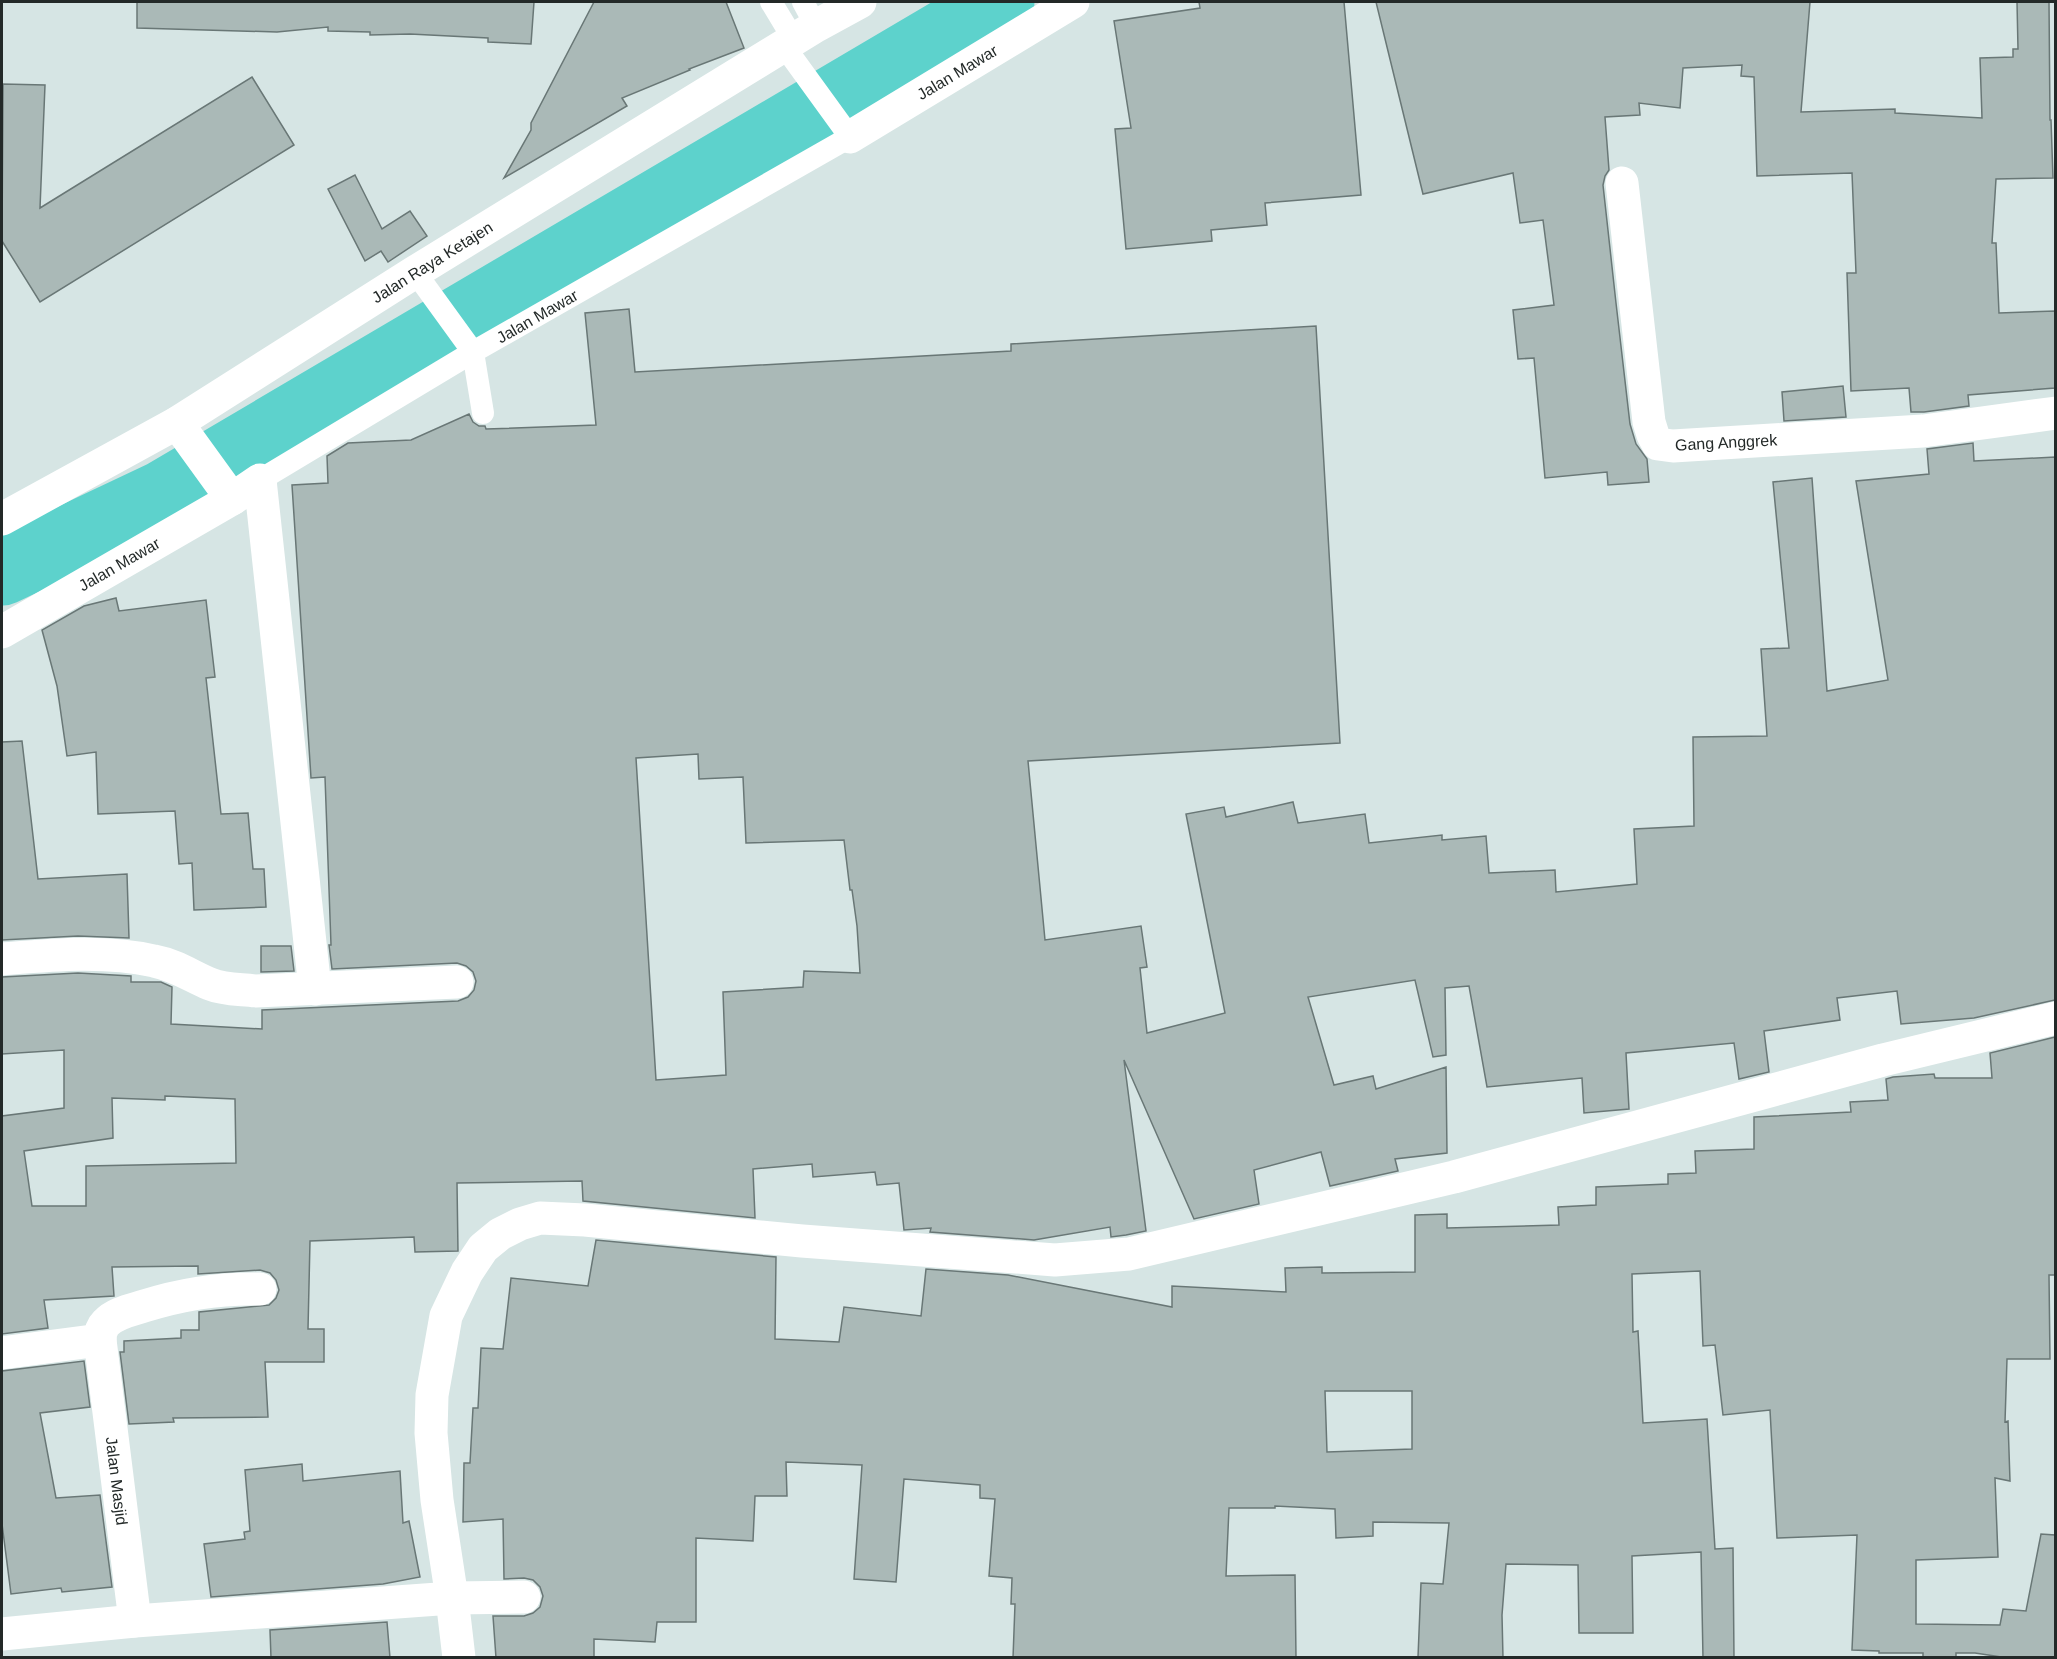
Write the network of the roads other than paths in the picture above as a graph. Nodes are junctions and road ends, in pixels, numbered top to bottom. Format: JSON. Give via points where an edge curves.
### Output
{"nodes":[{"id":1,"x":771,"y":2,"type":"edge"},
{"id":2,"x":860,"y":2,"type":"edge"},
{"id":3,"x":1073,"y":2,"type":"edge"},
{"id":4,"x":799,"y":28,"type":"edge"},
{"id":5,"x":844,"y":131,"type":"junction"},
{"id":6,"x":1622,"y":183,"type":"dead end"},
{"id":7,"x":424,"y":284,"type":"junction"},
{"id":8,"x":469,"y":346,"type":"junction"},
{"id":9,"x":483,"y":413,"type":"dead end"},
{"id":10,"x":2055,"y":413,"type":"edge"},
{"id":11,"x":185,"y":434,"type":"junction"},
{"id":12,"x":260,"y":480,"type":"junction"},
{"id":13,"x":226,"y":491,"type":"junction"},
{"id":14,"x":2,"y":519,"type":"edge"},
{"id":15,"x":2,"y":632,"type":"edge"},
{"id":16,"x":2,"y":959,"type":"edge"},
{"id":17,"x":457,"y":982,"type":"dead end"},
{"id":18,"x":315,"y":989,"type":"junction"},
{"id":19,"x":2055,"y":1018,"type":"edge"},
{"id":20,"x":260,"y":1289,"type":"dead end"},
{"id":21,"x":99,"y":1340,"type":"junction"},
{"id":22,"x":2,"y":1353,"type":"edge"},
{"id":23,"x":524,"y":1597,"type":"dead end"},
{"id":24,"x":452,"y":1598,"type":"junction"},
{"id":25,"x":135,"y":1621,"type":"junction"},
{"id":26,"x":2,"y":1634,"type":"edge"},
{"id":27,"x":459,"y":1658,"type":"edge"}],
"edges":[{"from":1,"to":4,"type":"lane"},
{"from":2,"to":4,"type":"street","name":"Jalan Raya Ketajen"},
{"from":3,"to":5,"type":"street","name":"Jalan Mawar"},
{"from":4,"to":5,"type":"lane","via":[[806,77]]},
{"from":4,"to":7,"type":"street","name":"Jalan Raya Ketajen"},
{"from":5,"to":8,"type":"lane","name":"Jalan Mawar"},
{"from":6,"to":10,"type":"street","name":"Gang Anggrek","via":[[1649,422],[1658,444],[1923,431]]},
{"from":7,"to":8,"type":"lane"},
{"from":7,"to":11,"type":"street","name":"Jalan Raya Ketajen"},
{"from":8,"to":9,"type":"lane"},
{"from":8,"to":12,"type":"lane","name":"Jalan Mawar"},
{"from":11,"to":13,"type":"street"},
{"from":11,"to":14,"type":"street","name":"Jalan Raya Ketajen"},
{"from":12,"to":13,"type":"street","name":"Jalan Mawar"},
{"from":12,"to":18,"type":"street"},
{"from":13,"to":15,"type":"street","name":"Jalan Mawar"},
{"from":16,"to":18,"type":"street","via":[[68,954],[133,957],[174,967],[227,988]]},
{"from":17,"to":18,"type":"street"},
{"from":19,"to":24,"type":"street","via":[[1883,1060],[1454,1177],[1129,1254],[1055,1260],[585,1220],[540,1218],[520,1224],[483,1248],[446,1316],[432,1395],[431,1433]]},
{"from":20,"to":21,"type":"street","via":[[232,1288],[182,1295],[141,1306],[117,1314],[101,1330]]},
{"from":21,"to":22,"type":"street"},
{"from":21,"to":25,"type":"street","name":"Jalan Masjid"},
{"from":23,"to":24,"type":"street"},
{"from":24,"to":25,"type":"street"},
{"from":24,"to":27,"type":"street"},
{"from":25,"to":26,"type":"street"}]}
